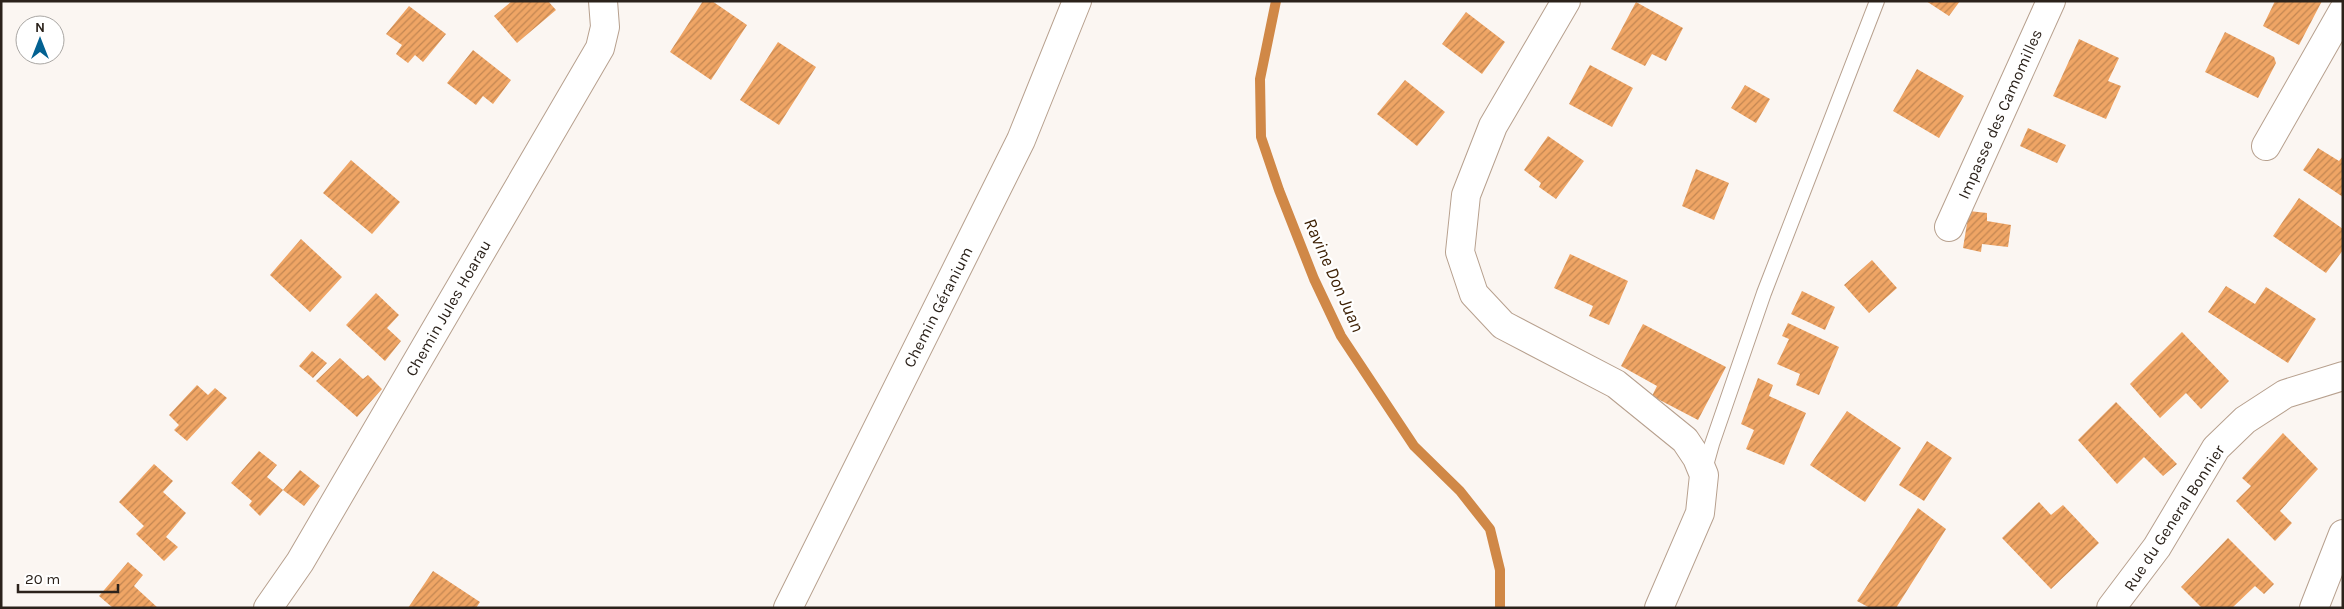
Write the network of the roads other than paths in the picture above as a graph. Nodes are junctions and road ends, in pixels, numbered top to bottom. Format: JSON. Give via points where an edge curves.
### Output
{"nodes":[{"id":1,"x":603,"y":1,"type":"edge"},
{"id":2,"x":1077,"y":1,"type":"edge"},
{"id":3,"x":1566,"y":1,"type":"edge"},
{"id":4,"x":1877,"y":1,"type":"edge"},
{"id":5,"x":2051,"y":1,"type":"edge"},
{"id":6,"x":2343,"y":11,"type":"edge"},
{"id":7,"x":2266,"y":146,"type":"dead end"},
{"id":8,"x":1949,"y":227,"type":"dead end"},
{"id":9,"x":2343,"y":376,"type":"edge"},
{"id":10,"x":1704,"y":475,"type":"junction"},
{"id":11,"x":2343,"y":534,"type":"edge"},
{"id":12,"x":268,"y":608,"type":"edge"},
{"id":13,"x":788,"y":608,"type":"edge"},
{"id":14,"x":1660,"y":608,"type":"edge"},
{"id":15,"x":2111,"y":608,"type":"edge"},
{"id":16,"x":2314,"y":608,"type":"edge"}],
"edges":[{"from":1,"to":12,"type":"street","name":"Chemin Jules Hoarau","via":[[605,27],[600,48],[300,562]]},
{"from":2,"to":13,"type":"street","name":"Chemin Géranium","via":[[1021,140]]},
{"from":3,"to":10,"type":"street","via":[[1493,126],[1466,195],[1460,252],[1474,294],[1503,325],[1616,384],[1685,440]]},
{"from":4,"to":10,"type":"lane","via":[[1764,294]]},
{"from":5,"to":8,"type":"street","name":"Impasse des Camomilles"},
{"from":6,"to":7,"type":"street"},
{"from":9,"to":15,"type":"street","name":"Rue du General Bonnier","via":[[2285,394],[2245,420],[2216,448],[2157,547]]},
{"from":10,"to":14,"type":"street","via":[[1700,513]]},
{"from":11,"to":16,"type":"street"}]}
